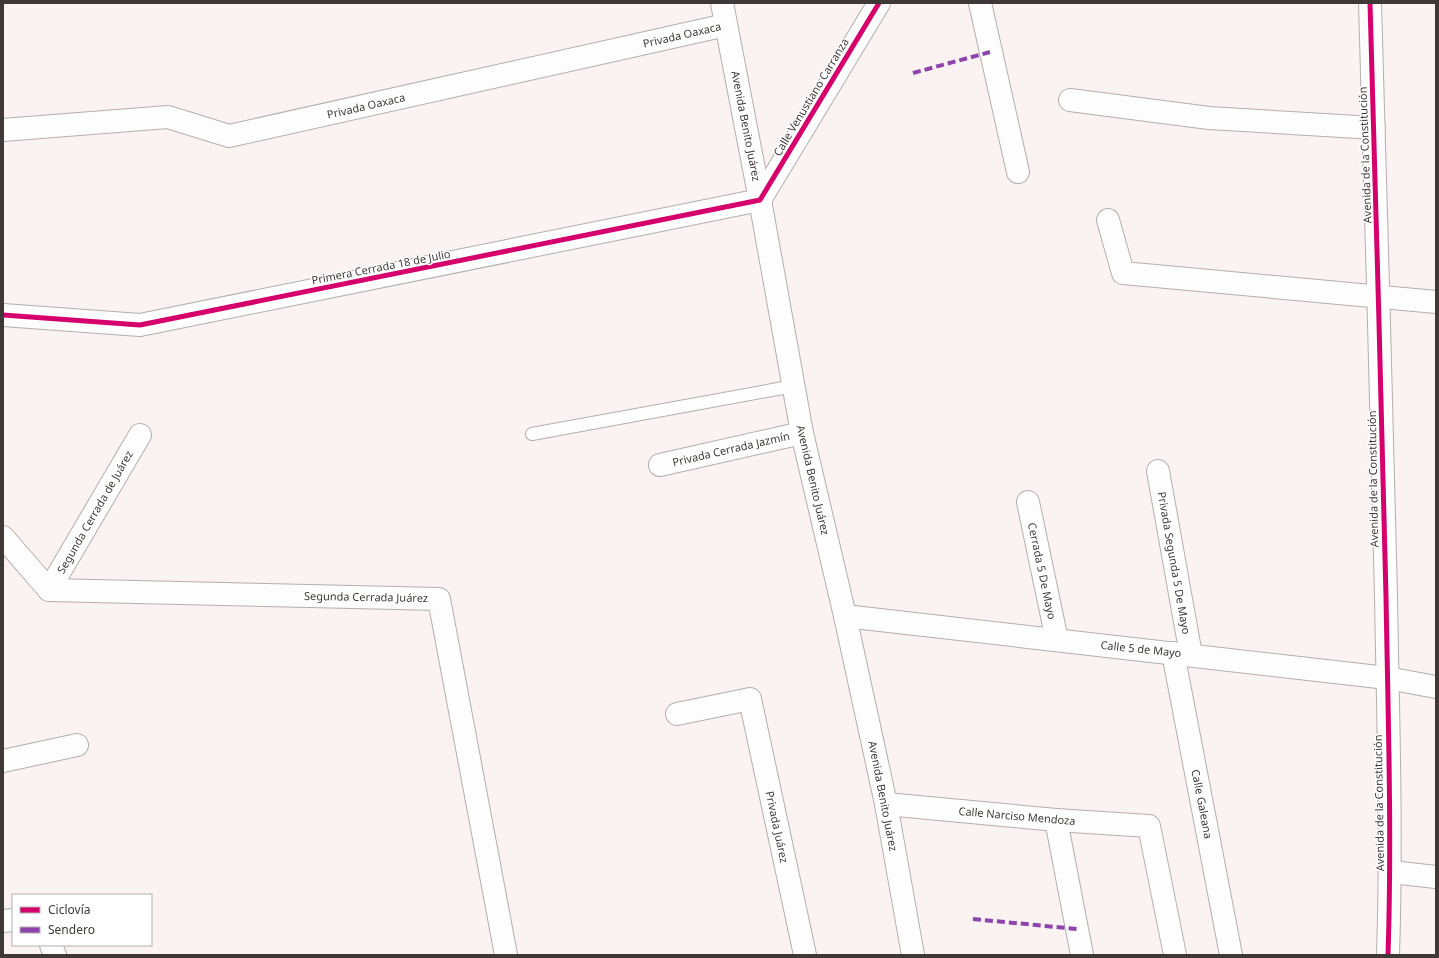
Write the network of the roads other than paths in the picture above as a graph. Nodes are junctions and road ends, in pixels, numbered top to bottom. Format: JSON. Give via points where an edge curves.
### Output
{"nodes":[{"id":1,"x":722,"y":3,"type":"edge"},
{"id":2,"x":879,"y":3,"type":"edge"},
{"id":3,"x":980,"y":3,"type":"edge"},
{"id":4,"x":1370,"y":3,"type":"edge"},
{"id":5,"x":726,"y":25,"type":"junction"},
{"id":6,"x":1070,"y":100,"type":"dead end"},
{"id":7,"x":1374,"y":128,"type":"junction"},
{"id":8,"x":3,"y":130,"type":"edge"},
{"id":9,"x":1018,"y":172,"type":"dead end"},
{"id":10,"x":760,"y":200,"type":"junction"},
{"id":11,"x":1108,"y":220,"type":"dead end"},
{"id":12,"x":1380,"y":295,"type":"junction"},
{"id":13,"x":1436,"y":302,"type":"edge"},
{"id":14,"x":3,"y":316,"type":"edge"},
{"id":15,"x":794,"y":386,"type":"junction"},
{"id":16,"x":802,"y":433,"type":"junction"},
{"id":17,"x":532,"y":434,"type":"dead end"},
{"id":18,"x":140,"y":435,"type":"dead end"},
{"id":19,"x":660,"y":465,"type":"dead end"},
{"id":20,"x":1158,"y":471,"type":"dead end"},
{"id":21,"x":1028,"y":502,"type":"dead end"},
{"id":22,"x":3,"y":537,"type":"edge"},
{"id":23,"x":49,"y":590,"type":"junction"},
{"id":24,"x":845,"y":616,"type":"junction"},
{"id":25,"x":1057,"y":640,"type":"junction"},
{"id":26,"x":1182,"y":654,"type":"junction"},
{"id":27,"x":1387,"y":678,"type":"junction"},
{"id":28,"x":1436,"y":687,"type":"edge"},
{"id":29,"x":677,"y":714,"type":"dead end"},
{"id":30,"x":77,"y":745,"type":"dead end"},
{"id":31,"x":3,"y":761,"type":"edge"},
{"id":32,"x":886,"y":804,"type":"junction"},
{"id":33,"x":1056,"y":820,"type":"junction"},
{"id":34,"x":1390,"y":872,"type":"junction"},
{"id":35,"x":1436,"y":877,"type":"edge"},
{"id":36,"x":506,"y":955,"type":"edge"},
{"id":37,"x":804,"y":955,"type":"edge"},
{"id":38,"x":912,"y":955,"type":"edge"},
{"id":39,"x":1082,"y":955,"type":"edge"},
{"id":40,"x":1175,"y":955,"type":"edge"},
{"id":41,"x":1231,"y":955,"type":"edge"},
{"id":42,"x":1388,"y":955,"type":"edge"}],
"edges":[{"from":1,"to":5,"type":"street","name":"Avenida Benito Juárez"},
{"from":2,"to":10,"type":"street","name":"Calle Venustiano Carranza"},
{"from":3,"to":9,"type":"street"},
{"from":4,"to":7,"type":"street","name":"Avenida de la Constitución"},
{"from":5,"to":8,"type":"street","name":"Privada Oaxaca","via":[[229,136],[168,117]]},
{"from":5,"to":10,"type":"street","name":"Avenida Benito Juárez"},
{"from":6,"to":7,"type":"street","via":[[1209,118]]},
{"from":7,"to":12,"type":"street","name":"Avenida de la Constitución"},
{"from":10,"to":14,"type":"street","name":"Primera Cerrada 18 de Julio","via":[[140,325]]},
{"from":10,"to":15,"type":"street","name":"Avenida Benito Juárez"},
{"from":11,"to":12,"type":"street","via":[[1123,274]]},
{"from":12,"to":13,"type":"street"},
{"from":12,"to":27,"type":"street","name":"Avenida de la Constitución"},
{"from":15,"to":16,"type":"street","name":"Avenida Benito Juárez"},
{"from":15,"to":17,"type":"lane"},
{"from":16,"to":19,"type":"street","name":"Privada Cerrada Jazmín"},
{"from":16,"to":24,"type":"street","name":"Avenida Benito Juárez"},
{"from":18,"to":23,"type":"street","name":"Segunda Cerrada de Juárez"},
{"from":20,"to":26,"type":"street","name":"Privada Segunda 5 De Mayo"},
{"from":21,"to":25,"type":"street","name":"Cerrada 5 De Mayo"},
{"from":22,"to":23,"type":"street"},
{"from":23,"to":36,"type":"street","name":"Segunda Cerrada Juárez","via":[[439,599]]},
{"from":24,"to":25,"type":"street","name":"Calle 5 de Mayo"},
{"from":24,"to":32,"type":"street","name":"Avenida Benito Juárez"},
{"from":25,"to":26,"type":"street","name":"Calle 5 de Mayo"},
{"from":26,"to":27,"type":"street","name":"Calle 5 de Mayo"},
{"from":26,"to":41,"type":"street","name":"Calle Galeana"},
{"from":27,"to":28,"type":"street","name":"Calle 5 de Mayo"},
{"from":27,"to":34,"type":"street","name":"Avenida de la Constitución"},
{"from":29,"to":37,"type":"street","name":"Privada Juárez","via":[[750,699]]},
{"from":30,"to":31,"type":"street"},
{"from":32,"to":33,"type":"street","name":"Calle Narciso Mendoza"},
{"from":32,"to":38,"type":"street","name":"Avenida Benito Juárez"},
{"from":33,"to":39,"type":"street"},
{"from":33,"to":40,"type":"street","name":"Calle Narciso Mendoza","via":[[1149,826]]},
{"from":34,"to":35,"type":"street"},
{"from":34,"to":42,"type":"street","name":"Avenida de la Constitución"}]}
